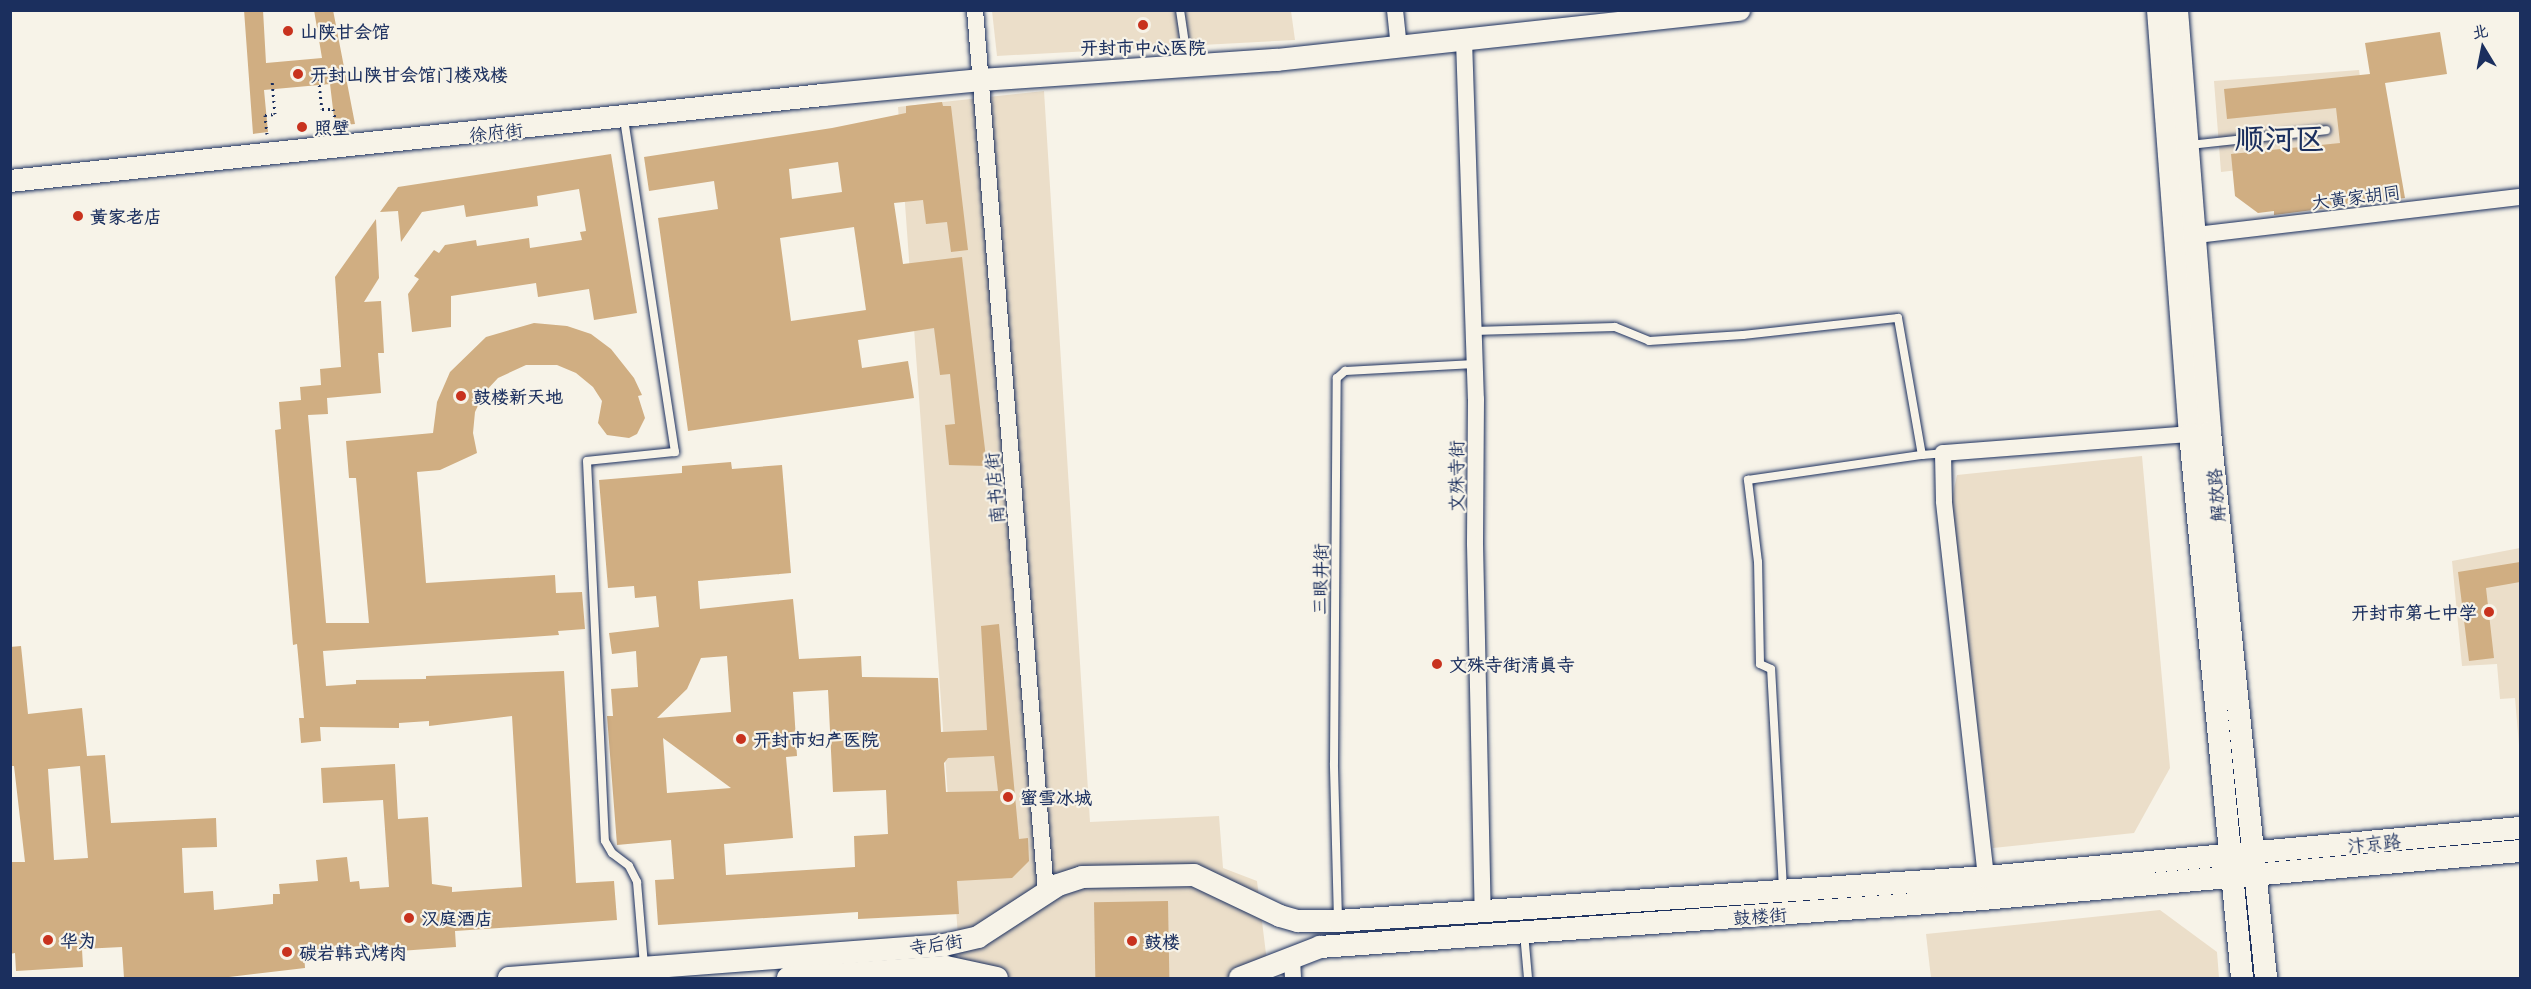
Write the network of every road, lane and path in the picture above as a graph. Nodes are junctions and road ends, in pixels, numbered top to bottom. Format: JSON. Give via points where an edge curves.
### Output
{"nodes":[{"id":1,"x":975,"y":10,"type":"edge"},
{"id":2,"x":1180,"y":10,"type":"edge"},
{"id":3,"x":1395,"y":10,"type":"edge"},
{"id":4,"x":1739,"y":10,"type":"edge"},
{"id":5,"x":2158,"y":10,"type":"edge"},
{"id":6,"x":2177,"y":10,"type":"edge"},
{"id":7,"x":1646,"y":15,"type":"edge"},
{"id":8,"x":1464,"y":40,"type":"junction"},
{"id":9,"x":1399,"y":47,"type":"junction"},
{"id":10,"x":1188,"y":66,"type":"junction"},
{"id":11,"x":318,"y":73,"type":"dead end"},
{"id":12,"x":272,"y":79,"type":"dead end"},
{"id":13,"x":981,"y":80,"type":"junction"},
{"id":14,"x":624,"y":119,"type":"junction"},
{"id":15,"x":2326,"y":130,"type":"dead end"},
{"id":16,"x":2188,"y":145,"type":"junction"},
{"id":17,"x":340,"y":147,"type":"junction"},
{"id":18,"x":271,"y":154,"type":"junction"},
{"id":19,"x":10,"y":181,"type":"edge"},
{"id":20,"x":2520,"y":197,"type":"edge"},
{"id":21,"x":2196,"y":235,"type":"junction"},
{"id":22,"x":1473,"y":331,"type":"junction"},
{"id":23,"x":1475,"y":364,"type":"junction"},
{"id":24,"x":2190,"y":434,"type":"junction"},
{"id":25,"x":1943,"y":453,"type":"junction"},
{"id":26,"x":1922,"y":455,"type":"junction"},
{"id":27,"x":2520,"y":828,"type":"edge"},
{"id":28,"x":2520,"y":851,"type":"edge"},
{"id":29,"x":2241,"y":866,"type":"junction"},
{"id":30,"x":1986,"y":877,"type":"junction"},
{"id":31,"x":1784,"y":891,"type":"junction"},
{"id":32,"x":1046,"y":892,"type":"junction"},
{"id":33,"x":1483,"y":912,"type":"junction"},
{"id":34,"x":1338,"y":921,"type":"junction"},
{"id":35,"x":1524,"y":933,"type":"junction"},
{"id":36,"x":644,"y":969,"type":"junction"},
{"id":37,"x":1293,"y":969,"type":"edge"},
{"id":38,"x":509,"y":978,"type":"edge"},
{"id":39,"x":788,"y":978,"type":"edge"},
{"id":40,"x":996,"y":978,"type":"edge"},
{"id":41,"x":1240,"y":978,"type":"edge"},
{"id":42,"x":1528,"y":978,"type":"edge"},
{"id":43,"x":2242,"y":978,"type":"edge"},
{"id":44,"x":2266,"y":978,"type":"edge"}],
"edges":[{"from":1,"to":13,"type":"street","name":"南书店街"},
{"from":2,"to":10,"type":"lane"},
{"from":3,"to":9,"type":"street"},
{"from":4,"to":7,"type":"street","name":"徐府街"},
{"from":5,"to":24,"type":"street","name":"解放路"},
{"from":6,"to":16,"type":"street","name":"解放路"},
{"from":7,"to":8,"type":"street","name":"徐府街"},
{"from":8,"to":9,"type":"street","name":"徐府街"},
{"from":8,"to":22,"type":"street","name":"文殊寺街"},
{"from":9,"to":10,"type":"street","name":"徐府街"},
{"from":10,"to":13,"type":"street","name":"徐府街"},
{"from":11,"to":17,"type":"path","via":[[322,109],[333,109]]},
{"from":12,"to":18,"type":"path","via":[[275,114],[265,115]]},
{"from":13,"to":14,"type":"street","name":"徐府街"},
{"from":13,"to":32,"type":"street","name":"南书店街"},
{"from":14,"to":17,"type":"street","name":"徐府街"},
{"from":14,"to":36,"type":"lane","via":[[675,452],[587,460],[605,841],[612,854],[629,866],[637,882]]},
{"from":15,"to":16,"type":"lane"},
{"from":16,"to":21,"type":"street","name":"解放路"},
{"from":17,"to":18,"type":"street","name":"徐府街"},
{"from":18,"to":19,"type":"street","name":"徐府街"},
{"from":20,"to":21,"type":"street","name":"大黄家胡同"},
{"from":21,"to":29,"type":"street","name":"解放路"},
{"from":22,"to":23,"type":"street","name":"文殊寺街"},
{"from":22,"to":26,"type":"lane","via":[[1615,327],[1648,340],[1743,335],[1898,318]]},
{"from":23,"to":33,"type":"street","name":"文殊寺街"},
{"from":23,"to":34,"type":"lane","name":"三眼井街","via":[[1345,371],[1337,378],[1334,763]]},
{"from":24,"to":25,"type":"street"},
{"from":24,"to":29,"type":"street","name":"解放路"},
{"from":25,"to":26,"type":"lane"},
{"from":25,"to":30,"type":"street","via":[[1944,501]]},
{"from":26,"to":31,"type":"lane","via":[[1748,480],[1758,562],[1760,664],[1771,669]]},
{"from":27,"to":29,"type":"street","name":"汴京路"},
{"from":28,"to":29,"type":"street","name":"汴京路"},
{"from":29,"to":30,"type":"street","name":"鼓楼街"},
{"from":29,"to":35,"type":"street","name":"鼓楼街"},
{"from":29,"to":43,"type":"street","name":"解放路"},
{"from":29,"to":44,"type":"street","name":"解放路"},
{"from":30,"to":31,"type":"street","name":"鼓楼街"},
{"from":31,"to":33,"type":"street","name":"鼓楼街"},
{"from":32,"to":34,"type":"street","name":"寺后街","via":[[1082,878],[1176,873],[1206,879],[1280,916],[1298,921]]},
{"from":32,"to":36,"type":"street","name":"寺后街","via":[[978,937],[964,942]]},
{"from":33,"to":34,"type":"street","name":"鼓楼街"},
{"from":35,"to":37,"type":"street","name":"鼓楼街","via":[[1320,947]]},
{"from":35,"to":42,"type":"lane"},
{"from":36,"to":38,"type":"street","name":"寺后街"},
{"from":37,"to":41,"type":"street"},
{"from":39,"to":40,"type":"street","name":"寺后街","via":[[946,967]]}]}
